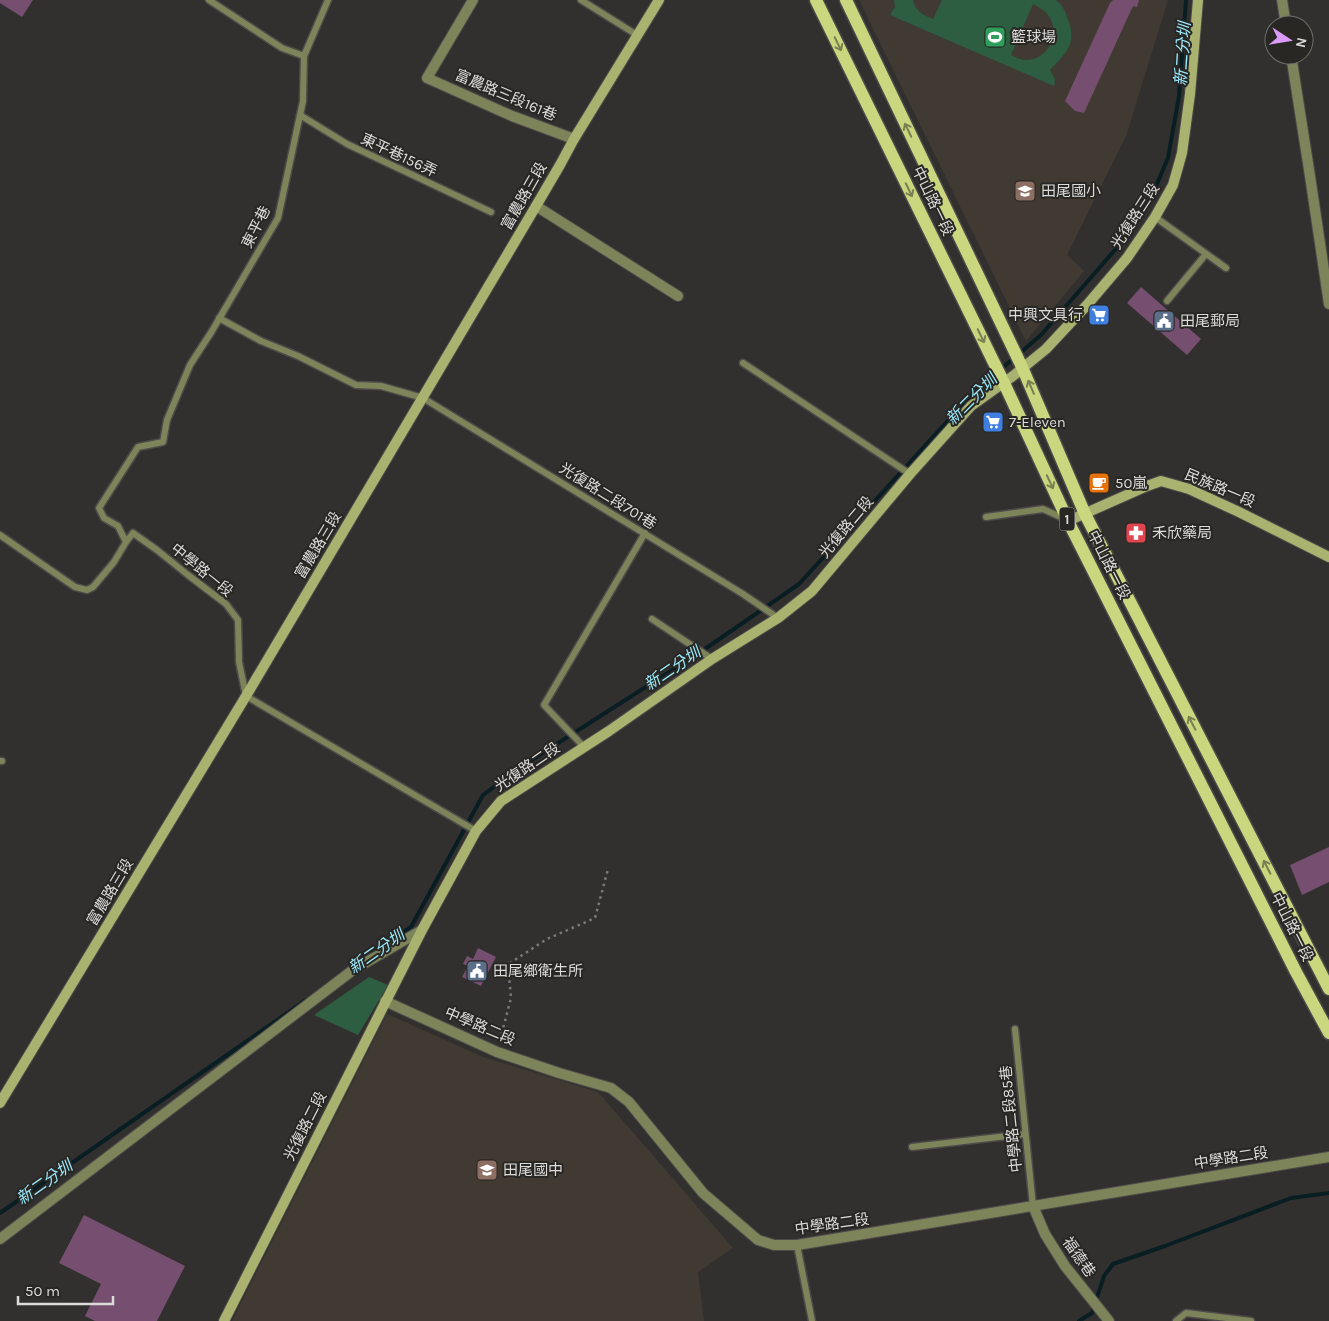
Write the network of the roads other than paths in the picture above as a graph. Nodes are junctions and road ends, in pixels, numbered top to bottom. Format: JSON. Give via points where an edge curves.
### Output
{"nodes":[{"id":1,"x":209,"y":0,"type":"edge"},
{"id":2,"x":328,"y":0,"type":"edge"},
{"id":3,"x":474,"y":0,"type":"edge"},
{"id":4,"x":581,"y":0,"type":"edge"},
{"id":5,"x":658,"y":0,"type":"edge"},
{"id":6,"x":816,"y":0,"type":"edge"},
{"id":7,"x":846,"y":0,"type":"edge"},
{"id":8,"x":1198,"y":0,"type":"edge"},
{"id":9,"x":1282,"y":0,"type":"edge"},
{"id":10,"x":1284,"y":15,"type":"edge"},
{"id":11,"x":637,"y":35,"type":"junction"},
{"id":12,"x":304,"y":56,"type":"junction"},
{"id":13,"x":1293,"y":65,"type":"edge"},
{"id":14,"x":300,"y":115,"type":"junction"},
{"id":15,"x":574,"y":139,"type":"junction"},
{"id":16,"x":536,"y":206,"type":"junction"},
{"id":17,"x":491,"y":212,"type":"dead end"},
{"id":18,"x":1155,"y":217,"type":"junction"},
{"id":19,"x":1206,"y":254,"type":"junction"},
{"id":20,"x":1226,"y":268,"type":"dead end"},
{"id":21,"x":678,"y":296,"type":"dead end"},
{"id":22,"x":1166,"y":301,"type":"dead end"},
{"id":23,"x":1329,"y":304,"type":"edge"},
{"id":24,"x":219,"y":318,"type":"junction"},
{"id":25,"x":743,"y":363,"type":"dead end"},
{"id":26,"x":1013,"y":375,"type":"junction"},
{"id":27,"x":423,"y":398,"type":"junction"},
{"id":28,"x":910,"y":474,"type":"junction"},
{"id":29,"x":1086,"y":514,"type":"junction"},
{"id":30,"x":986,"y":517,"type":"dead end"},
{"id":31,"x":1068,"y":520,"type":"junction"},
{"id":32,"x":645,"y":533,"type":"junction"},
{"id":33,"x":0,"y":535,"type":"edge"},
{"id":34,"x":126,"y":542,"type":"junction"},
{"id":35,"x":1329,"y":557,"type":"edge"},
{"id":36,"x":652,"y":618,"type":"dead end"},
{"id":37,"x":778,"y":618,"type":"junction"},
{"id":38,"x":712,"y":659,"type":"junction"},
{"id":39,"x":246,"y":696,"type":"junction"},
{"id":40,"x":584,"y":747,"type":"junction"},
{"id":41,"x":476,"y":831,"type":"junction"},
{"id":42,"x":422,"y":930,"type":"junction"},
{"id":43,"x":1329,"y":988,"type":"edge"},
{"id":44,"x":385,"y":1001,"type":"junction"},
{"id":45,"x":1015,"y":1029,"type":"dead end"},
{"id":46,"x":1329,"y":1033,"type":"edge"},
{"id":47,"x":0,"y":1103,"type":"edge"},
{"id":48,"x":1025,"y":1134,"type":"junction"},
{"id":49,"x":912,"y":1147,"type":"dead end"},
{"id":50,"x":1329,"y":1157,"type":"edge"},
{"id":51,"x":1033,"y":1206,"type":"junction"},
{"id":52,"x":0,"y":1239,"type":"edge"},
{"id":53,"x":797,"y":1246,"type":"junction"},
{"id":54,"x":224,"y":1321,"type":"edge"},
{"id":55,"x":812,"y":1321,"type":"edge"},
{"id":56,"x":1109,"y":1321,"type":"edge"},
{"id":57,"x":1176,"y":1321,"type":"edge"},
{"id":58,"x":1252,"y":1321,"type":"edge"}],
"edges":[{"from":1,"to":12,"type":"lane","via":[[282,48]]},
{"from":2,"to":12,"type":"lane","name":"東平巷"},
{"from":3,"to":15,"type":"street","name":"富農路三段161巷","via":[[427,78],[512,116]]},
{"from":4,"to":11,"type":"lane"},
{"from":5,"to":11,"type":"street","name":"富農路三段"},
{"from":6,"to":26,"type":"main road","name":"中山路一段","number":"1","one_way":true},
{"from":26,"to":7,"type":"main road","name":"中山路一段","number":"1","one_way":true},
{"from":8,"to":18,"type":"street","name":"光復路三段","via":[[1182,153],[1173,185]]},
{"from":9,"to":10,"type":"street"},
{"from":11,"to":15,"type":"street","name":"富農路三段"},
{"from":12,"to":14,"type":"lane","name":"東平巷"},
{"from":13,"to":23,"type":"street"},
{"from":14,"to":17,"type":"lane","name":"東平巷156弄","via":[[347,144]]},
{"from":14,"to":24,"type":"lane","name":"東平巷","via":[[278,218]]},
{"from":15,"to":16,"type":"street","name":"富農路三段"},
{"from":16,"to":21,"type":"street"},
{"from":16,"to":27,"type":"street","name":"富農路三段"},
{"from":18,"to":19,"type":"lane"},
{"from":18,"to":26,"type":"street","name":"光復路三段","via":[[1127,258],[1086,305],[1046,349]]},
{"from":19,"to":20,"type":"lane"},
{"from":19,"to":22,"type":"lane"},
{"from":24,"to":27,"type":"lane","name":"光復路二段701巷","via":[[356,385],[382,386]]},
{"from":24,"to":34,"type":"lane","name":"東平巷","via":[[190,365],[167,420],[163,442],[138,447],[99,508],[104,518],[118,526]]},
{"from":25,"to":28,"type":"lane"},
{"from":26,"to":28,"type":"street","name":"光復路二段","via":[[971,406]]},
{"from":29,"to":26,"type":"main road","name":"中山路一段","number":"1","one_way":true},
{"from":26,"to":31,"type":"main road","name":"中山路一段","number":"1","one_way":true},
{"from":27,"to":32,"type":"lane","name":"光復路二段701巷"},
{"from":27,"to":39,"type":"street","name":"富農路三段"},
{"from":28,"to":37,"type":"street","name":"光復路二段","via":[[812,591]]},
{"from":29,"to":31,"type":"street","name":"民族路一段"},
{"from":29,"to":35,"type":"street","name":"民族路一段","via":[[1161,481],[1189,489]]},
{"from":43,"to":29,"type":"main road","name":"中山路一段","number":"1","one_way":true},
{"from":30,"to":31,"type":"lane","via":[[1043,510]]},
{"from":31,"to":46,"type":"main road","name":"中山路一段","number":"1"},
{"from":32,"to":37,"type":"lane","name":"光復路二段701巷"},
{"from":32,"to":40,"type":"lane","via":[[544,705]]},
{"from":33,"to":34,"type":"lane","via":[[75,587],[87,590],[114,562]]},
{"from":34,"to":39,"type":"lane","name":"中學路一段","via":[[134,533],[226,604],[238,620],[239,662]]},
{"from":36,"to":38,"type":"lane"},
{"from":37,"to":38,"type":"street","name":"光復路二段"},
{"from":38,"to":40,"type":"street","name":"光復路二段"},
{"from":39,"to":41,"type":"lane"},
{"from":39,"to":47,"type":"street","name":"富農路三段"},
{"from":40,"to":41,"type":"street","name":"光復路二段","via":[[501,801]]},
{"from":41,"to":42,"type":"street","name":"光復路二段"},
{"from":42,"to":44,"type":"street","name":"光復路二段"},
{"from":42,"to":52,"type":"street","via":[[353,970]]},
{"from":44,"to":53,"type":"street","name":"中學路二段","via":[[497,1052],[611,1088],[629,1102],[703,1193],[758,1240],[774,1245]]},
{"from":44,"to":54,"type":"street","name":"光復路二段"},
{"from":45,"to":48,"type":"lane","name":"中學路二段85巷"},
{"from":48,"to":49,"type":"lane"},
{"from":48,"to":51,"type":"lane","name":"中學路二段85巷"},
{"from":50,"to":51,"type":"street","name":"中學路二段"},
{"from":51,"to":53,"type":"street","name":"中學路二段"},
{"from":51,"to":56,"type":"street","name":"福德巷","via":[[1045,1234],[1065,1266]]},
{"from":53,"to":55,"type":"lane"},
{"from":57,"to":58,"type":"lane","via":[[1186,1313]]}]}
